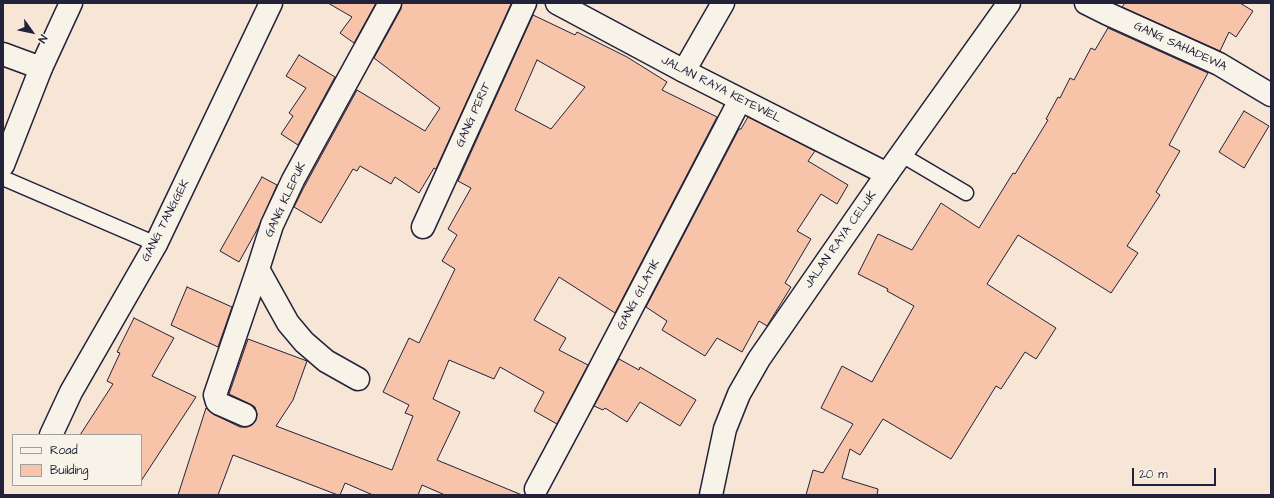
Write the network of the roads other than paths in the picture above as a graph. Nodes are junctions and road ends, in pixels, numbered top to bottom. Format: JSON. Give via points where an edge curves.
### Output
{"nodes":[{"id":1,"x":71,"y":3,"type":"edge"},
{"id":2,"x":271,"y":3,"type":"edge"},
{"id":3,"x":390,"y":3,"type":"edge"},
{"id":4,"x":525,"y":3,"type":"edge"},
{"id":5,"x":558,"y":3,"type":"edge"},
{"id":6,"x":723,"y":3,"type":"edge"},
{"id":7,"x":1008,"y":3,"type":"edge"},
{"id":8,"x":1086,"y":3,"type":"edge"},
{"id":9,"x":3,"y":54,"type":"edge"},
{"id":10,"x":41,"y":68,"type":"junction"},
{"id":11,"x":684,"y":71,"type":"junction"},
{"id":12,"x":1271,"y":95,"type":"edge"},
{"id":13,"x":740,"y":100,"type":"junction"},
{"id":14,"x":900,"y":154,"type":"junction"},
{"id":15,"x":3,"y":164,"type":"edge"},
{"id":16,"x":887,"y":174,"type":"junction"},
{"id":17,"x":3,"y":178,"type":"edge"},
{"id":18,"x":966,"y":194,"type":"dead end"},
{"id":19,"x":423,"y":227,"type":"dead end"},
{"id":20,"x":156,"y":244,"type":"junction"},
{"id":21,"x":258,"y":269,"type":"junction"},
{"id":22,"x":358,"y":379,"type":"dead end"},
{"id":23,"x":245,"y":415,"type":"dead end"},
{"id":24,"x":51,"y":434,"type":"edge"},
{"id":25,"x":536,"y":489,"type":"dead end"},
{"id":26,"x":711,"y":495,"type":"edge"}],
"edges":[{"from":1,"to":10,"type":"main road"},
{"from":2,"to":20,"type":"main road","name":"GANG TANGGEK"},
{"from":3,"to":21,"type":"main road","name":"GANG KLEPUK","via":[[293,180],[272,225]]},
{"from":4,"to":19,"type":"main road","name":"GANG PERIT"},
{"from":5,"to":11,"type":"main road","name":"JALAN RAYA KETEWEL"},
{"from":6,"to":11,"type":"main road"},
{"from":7,"to":14,"type":"main road","name":"JALAN RAYA CELUK"},
{"from":8,"to":12,"type":"main road","name":"GANG SAHADEWA","via":[[1219,64]]},
{"from":9,"to":10,"type":"main road"},
{"from":10,"to":15,"type":"main road"},
{"from":11,"to":13,"type":"main road","name":"JALAN RAYA KETEWEL"},
{"from":13,"to":16,"type":"main road","name":"JALAN RAYA KETEWEL"},
{"from":13,"to":25,"type":"main road","name":"GANG GLATIK"},
{"from":14,"to":16,"type":"main road","name":"JALAN RAYA CELUK"},
{"from":14,"to":18,"type":"lane"},
{"from":16,"to":26,"type":"main road","name":"JALAN RAYA CELUK","via":[[759,359],[739,394],[726,429]]},
{"from":17,"to":20,"type":"lane"},
{"from":20,"to":24,"type":"main road","name":"GANG TANGGEK","via":[[71,392]]},
{"from":21,"to":22,"type":"main road","via":[[288,322],[304,342],[326,361]]},
{"from":21,"to":23,"type":"main road","name":"GANG KLEPUK","via":[[215,395],[217,402]]}]}
